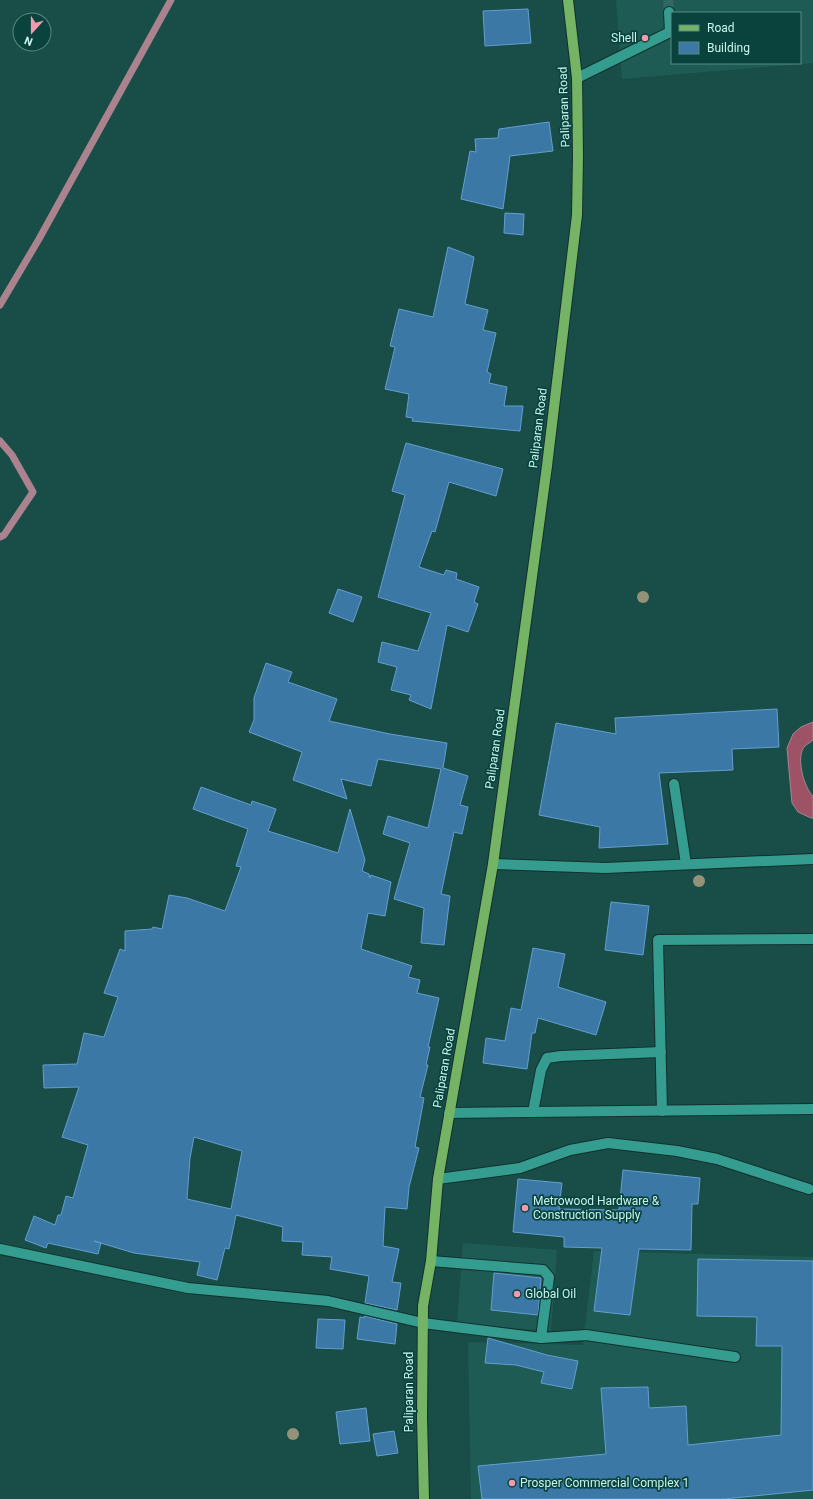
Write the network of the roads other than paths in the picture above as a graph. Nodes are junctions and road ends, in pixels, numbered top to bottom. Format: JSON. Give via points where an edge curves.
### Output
{"nodes":[{"id":1,"x":568,"y":0,"type":"edge"},
{"id":2,"x":668,"y":12,"type":"dead end"},
{"id":3,"x":577,"y":78,"type":"junction"},
{"id":4,"x":674,"y":784,"type":"dead end"},
{"id":5,"x":813,"y":859,"type":"edge"},
{"id":6,"x":493,"y":864,"type":"junction"},
{"id":7,"x":686,"y":864,"type":"junction"},
{"id":8,"x":813,"y":939,"type":"edge"},
{"id":9,"x":661,"y":1052,"type":"junction"},
{"id":10,"x":813,"y":1109,"type":"edge"},
{"id":11,"x":662,"y":1111,"type":"junction"},
{"id":12,"x":533,"y":1112,"type":"junction"},
{"id":13,"x":449,"y":1113,"type":"junction"},
{"id":14,"x":438,"y":1179,"type":"junction"},
{"id":15,"x":809,"y":1189,"type":"dead end"},
{"id":16,"x":0,"y":1249,"type":"edge"},
{"id":17,"x":431,"y":1261,"type":"junction"},
{"id":18,"x":423,"y":1323,"type":"junction"},
{"id":19,"x":541,"y":1338,"type":"junction"},
{"id":20,"x":735,"y":1357,"type":"dead end"},
{"id":21,"x":424,"y":1499,"type":"edge"}],
"edges":[{"from":1,"to":3,"type":"main road","name":"Paliparan Road"},
{"from":2,"to":3,"type":"street","via":[[670,32]]},
{"from":3,"to":6,"type":"main road","name":"Paliparan Road","via":[[577,215],[547,466]]},
{"from":4,"to":7,"type":"street"},
{"from":5,"to":7,"type":"street"},
{"from":6,"to":7,"type":"street","via":[[604,868]]},
{"from":6,"to":13,"type":"main road","name":"Paliparan Road"},
{"from":8,"to":9,"type":"street","via":[[658,940]]},
{"from":9,"to":11,"type":"street"},
{"from":9,"to":12,"type":"street","via":[[547,1058],[541,1070]]},
{"from":10,"to":11,"type":"street"},
{"from":11,"to":12,"type":"street"},
{"from":12,"to":13,"type":"street"},
{"from":13,"to":14,"type":"main road","name":"Paliparan Road"},
{"from":14,"to":15,"type":"street","via":[[520,1168],[570,1150],[608,1143],[678,1151],[717,1159]]},
{"from":14,"to":17,"type":"main road","name":"Paliparan Road"},
{"from":16,"to":18,"type":"street","via":[[188,1288],[328,1301]]},
{"from":17,"to":18,"type":"main road","name":"Paliparan Road","via":[[423,1306]]},
{"from":17,"to":19,"type":"street","via":[[543,1270],[549,1277]]},
{"from":18,"to":19,"type":"street"},
{"from":18,"to":21,"type":"main road","name":"Paliparan Road"},
{"from":19,"to":20,"type":"street","via":[[586,1335]]}]}
